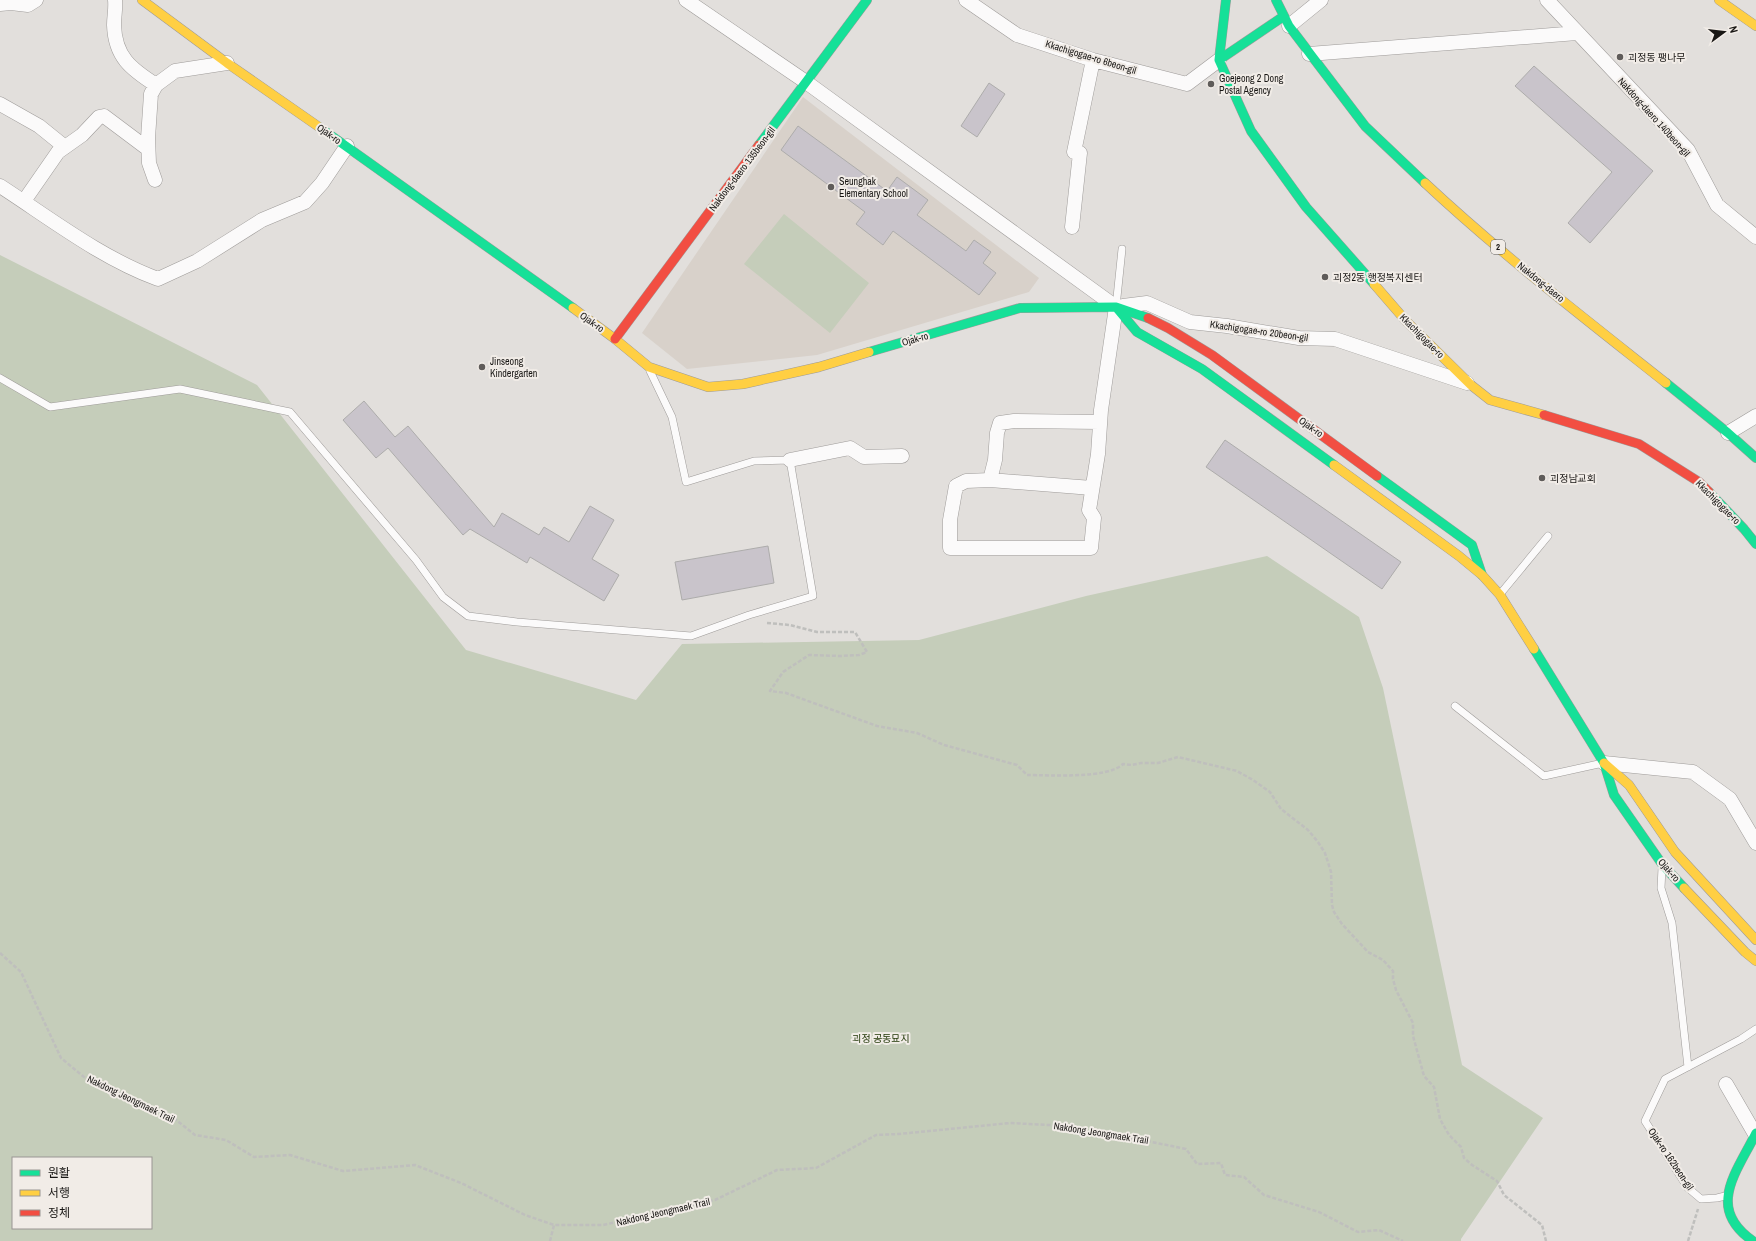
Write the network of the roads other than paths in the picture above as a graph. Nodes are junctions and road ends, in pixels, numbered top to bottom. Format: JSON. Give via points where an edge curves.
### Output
{"nodes":[{"id":1,"x":36,"y":0,"type":"edge"},
{"id":2,"x":115,"y":0,"type":"edge"},
{"id":3,"x":142,"y":0,"type":"edge"},
{"id":4,"x":686,"y":0,"type":"edge"},
{"id":5,"x":867,"y":0,"type":"edge"},
{"id":6,"x":966,"y":0,"type":"edge"},
{"id":7,"x":1226,"y":0,"type":"edge"},
{"id":8,"x":1276,"y":0,"type":"edge"},
{"id":9,"x":1321,"y":0,"type":"edge"},
{"id":10,"x":1547,"y":0,"type":"edge"},
{"id":11,"x":1719,"y":0,"type":"edge"},
{"id":12,"x":0,"y":4,"type":"edge"},
{"id":13,"x":1287,"y":21,"type":"junction"},
{"id":14,"x":1756,"y":26,"type":"edge"},
{"id":15,"x":1577,"y":33,"type":"junction"},
{"id":16,"x":1309,"y":54,"type":"junction"},
{"id":17,"x":1093,"y":60,"type":"junction"},
{"id":18,"x":1219,"y":60,"type":"junction"},
{"id":19,"x":227,"y":63,"type":"junction"},
{"id":20,"x":806,"y":82,"type":"junction"},
{"id":21,"x":156,"y":85,"type":"junction"},
{"id":22,"x":0,"y":104,"type":"edge"},
{"id":23,"x":347,"y":146,"type":"junction"},
{"id":24,"x":65,"y":147,"type":"junction"},
{"id":25,"x":148,"y":149,"type":"junction"},
{"id":26,"x":155,"y":180,"type":"dead end"},
{"id":27,"x":0,"y":186,"type":"edge"},
{"id":28,"x":24,"y":201,"type":"junction"},
{"id":29,"x":1072,"y":227,"type":"dead end"},
{"id":30,"x":1756,"y":237,"type":"edge"},
{"id":31,"x":1122,"y":249,"type":"dead end"},
{"id":32,"x":1116,"y":307,"type":"junction"},
{"id":33,"x":615,"y":339,"type":"junction"},
{"id":34,"x":649,"y":367,"type":"junction"},
{"id":35,"x":0,"y":378,"type":"edge"},
{"id":36,"x":1471,"y":385,"type":"junction"},
{"id":37,"x":1756,"y":416,"type":"edge"},
{"id":38,"x":1100,"y":422,"type":"junction"},
{"id":39,"x":1728,"y":433,"type":"junction"},
{"id":40,"x":902,"y":456,"type":"dead end"},
{"id":41,"x":1756,"y":458,"type":"edge"},
{"id":42,"x":790,"y":460,"type":"junction"},
{"id":43,"x":990,"y":480,"type":"junction"},
{"id":44,"x":1092,"y":488,"type":"junction"},
{"id":45,"x":1548,"y":536,"type":"dead end"},
{"id":46,"x":1756,"y":544,"type":"edge"},
{"id":47,"x":1482,"y":575,"type":"junction"},
{"id":48,"x":1500,"y":595,"type":"junction"},
{"id":49,"x":1455,"y":706,"type":"dead end"},
{"id":50,"x":1604,"y":763,"type":"junction"},
{"id":51,"x":1756,"y":843,"type":"edge"},
{"id":52,"x":1662,"y":864,"type":"junction"},
{"id":53,"x":1756,"y":940,"type":"edge"},
{"id":54,"x":1756,"y":961,"type":"edge"},
{"id":55,"x":1756,"y":1029,"type":"edge"},
{"id":56,"x":1688,"y":1067,"type":"junction"},
{"id":57,"x":1726,"y":1084,"type":"dead end"},
{"id":58,"x":1756,"y":1134,"type":"edge"},
{"id":59,"x":1727,"y":1195,"type":"junction"},
{"id":60,"x":1753,"y":1241,"type":"edge"}],
"edges":[{"from":1,"to":12,"type":"street","via":[[28,5]]},
{"from":2,"to":21,"type":"street","via":[[114,25],[120,52],[128,65]]},
{"from":3,"to":19,"type":"street","name":"Ojak-ro"},
{"from":4,"to":20,"type":"street"},
{"from":5,"to":20,"type":"street","name":"Nakdong-daero 135beon-gil"},
{"from":6,"to":17,"type":"street","name":"Kkachigogae-ro 6beon-gil","via":[[1017,35]]},
{"from":7,"to":18,"type":"street"},
{"from":8,"to":13,"type":"street","name":"Nakdong-daero","number":"2"},
{"from":9,"to":13,"type":"street"},
{"from":10,"to":15,"type":"street","name":"Nakdong-daero 140beon-gil"},
{"from":11,"to":14,"type":"street"},
{"from":13,"to":16,"type":"street","name":"Nakdong-daero","number":"2"},
{"from":13,"to":18,"type":"street"},
{"from":15,"to":16,"type":"street"},
{"from":15,"to":30,"type":"street","name":"Nakdong-daero 140beon-gil","via":[[1688,150],[1717,205]]},
{"from":16,"to":39,"type":"street","name":"Nakdong-daero","number":"2","via":[[1365,126],[1455,211],[1544,286]]},
{"from":17,"to":18,"type":"street","name":"Kkachigogae-ro 6beon-gil","via":[[1187,84]]},
{"from":17,"to":29,"type":"street","via":[[1074,152],[1080,152]]},
{"from":18,"to":36,"type":"street","name":"Kkachigogae-ro","via":[[1251,131],[1306,206],[1406,321]]},
{"from":19,"to":21,"type":"street","via":[[174,71]]},
{"from":19,"to":23,"type":"street","name":"Ojak-ro"},
{"from":20,"to":32,"type":"street"},
{"from":20,"to":33,"type":"street","name":"Nakdong-daero 135beon-gil"},
{"from":21,"to":25,"type":"street","via":[[151,94]]},
{"from":22,"to":24,"type":"street","via":[[40,126]]},
{"from":23,"to":28,"type":"street","via":[[322,183],[305,202],[262,220],[197,261],[158,279],[102,251]]},
{"from":23,"to":33,"type":"street","name":"Ojak-ro"},
{"from":24,"to":25,"type":"street","via":[[82,136],[99,117],[104,116]]},
{"from":24,"to":28,"type":"street","via":[[58,152]]},
{"from":25,"to":26,"type":"street","via":[[149,163]]},
{"from":27,"to":28,"type":"street"},
{"from":31,"to":32,"type":"lane"},
{"from":32,"to":34,"type":"street","name":"Ojak-ro","via":[[1020,308],[819,367],[743,384],[708,387]]},
{"from":32,"to":36,"type":"street","name":"Kkachigogae-ro 20beon-gil","via":[[1147,303],[1190,322],[1299,338],[1335,339]]},
{"from":32,"to":38,"type":"street"},
{"from":32,"to":47,"type":"street","name":"Ojak-ro","via":[[1137,332],[1202,369]]},
{"from":32,"to":47,"type":"street","name":"Ojak-ro","via":[[1140,314],[1168,328],[1212,355],[1472,545]]},
{"from":33,"to":34,"type":"street","name":"Ojak-ro"},
{"from":34,"to":42,"type":"lane","via":[[672,417],[686,482],[754,461]]},
{"from":35,"to":42,"type":"lane","via":[[50,408],[180,389],[290,412],[416,560],[443,596],[468,616],[517,622],[691,636],[813,596]]},
{"from":36,"to":46,"type":"street","name":"Kkachigogae-ro","via":[[1490,400],[1639,444],[1699,482]]},
{"from":37,"to":39,"type":"street"},
{"from":38,"to":43,"type":"street","via":[[1000,423]]},
{"from":38,"to":44,"type":"street"},
{"from":39,"to":41,"type":"street","name":"Nakdong-daero","number":"2"},
{"from":40,"to":42,"type":"street","via":[[864,457],[850,448]]},
{"from":43,"to":44,"type":"street"},
{"from":43,"to":44,"type":"street","via":[[966,481],[956,486],[950,520],[950,548],[1091,548],[1094,518],[1089,510]]},
{"from":45,"to":48,"type":"lane"},
{"from":47,"to":48,"type":"street","name":"Ojak-ro"},
{"from":48,"to":50,"type":"street","name":"Ojak-ro"},
{"from":49,"to":50,"type":"lane","via":[[1544,776]]},
{"from":50,"to":51,"type":"street","via":[[1693,772],[1730,799]]},
{"from":50,"to":52,"type":"street","name":"Ojak-ro","via":[[1614,795]]},
{"from":50,"to":53,"type":"street","name":"Ojak-ro","via":[[1629,785],[1675,852]]},
{"from":52,"to":54,"type":"street","name":"Ojak-ro","via":[[1744,952]]},
{"from":52,"to":56,"type":"lane","via":[[1661,888],[1672,923]]},
{"from":55,"to":56,"type":"lane","name":"Ojak-ro 162beon-gil"},
{"from":56,"to":59,"type":"lane","name":"Ojak-ro 162beon-gil","via":[[1665,1079],[1645,1121],[1688,1188],[1701,1199]]},
{"from":57,"to":58,"type":"street"},
{"from":58,"to":59,"type":"street"},
{"from":59,"to":60,"type":"street","via":[[1728,1210],[1734,1223]]}]}
